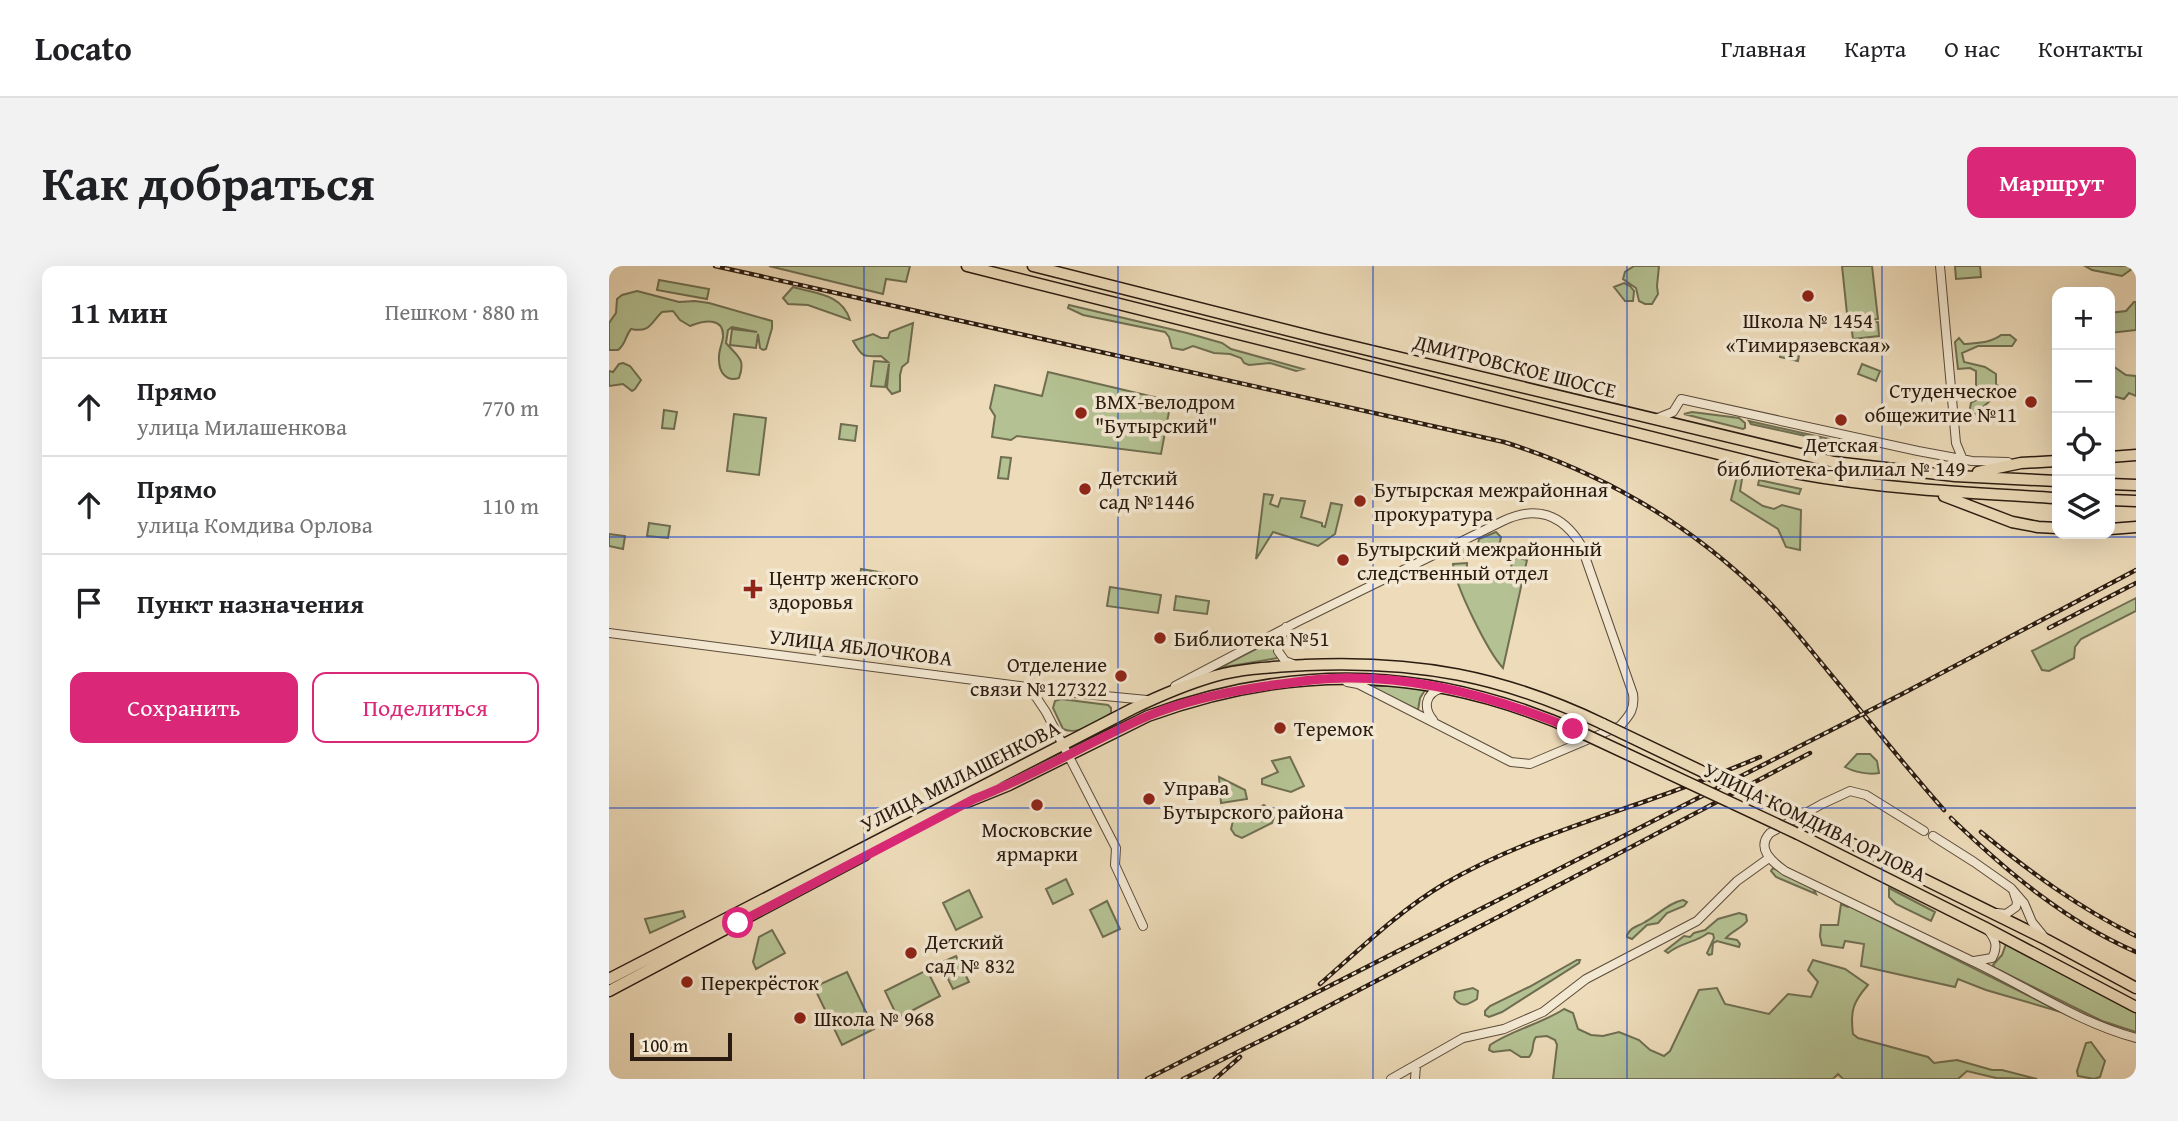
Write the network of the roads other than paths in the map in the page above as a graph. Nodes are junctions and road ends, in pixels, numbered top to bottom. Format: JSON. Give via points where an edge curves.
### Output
{"nodes":[{"id":1,"x":967,"y":266,"type":"edge"},
{"id":2,"x":1033,"y":266,"type":"edge"},
{"id":3,"x":1940,"y":266,"type":"edge"},
{"id":4,"x":988,"y":268,"type":"edge"},
{"id":5,"x":1650,"y":419,"type":"junction"},
{"id":6,"x":1956,"y":443,"type":"junction"},
{"id":7,"x":2136,"y":455,"type":"edge"},
{"id":8,"x":1949,"y":457,"type":"junction"},
{"id":9,"x":2115,"y":457,"type":"edge"},
{"id":10,"x":1963,"y":460,"type":"junction"},
{"id":11,"x":2052,"y":461,"type":"edge"},
{"id":12,"x":2021,"y":463,"type":"junction"},
{"id":13,"x":1955,"y":476,"type":"junction"},
{"id":14,"x":2052,"y":481,"type":"edge"},
{"id":15,"x":2115,"y":484,"type":"edge"},
{"id":16,"x":2136,"y":485,"type":"edge"},
{"id":17,"x":1924,"y":491,"type":"junction"},
{"id":18,"x":2052,"y":498,"type":"edge"},
{"id":19,"x":2115,"y":500,"type":"edge"},
{"id":20,"x":2136,"y":501,"type":"edge"},
{"id":21,"x":2136,"y":527,"type":"edge"},
{"id":22,"x":2052,"y":528,"type":"edge"},
{"id":23,"x":2115,"y":529,"type":"edge"},
{"id":24,"x":1286,"y":627,"type":"junction"},
{"id":25,"x":609,"y":633,"type":"edge"},
{"id":26,"x":1299,"y":666,"type":"junction"},
{"id":27,"x":1471,"y":677,"type":"joint"},
{"id":28,"x":1327,"y":678,"type":"junction"},
{"id":29,"x":1018,"y":685,"type":"junction"},
{"id":30,"x":1444,"y":688,"type":"junction"},
{"id":31,"x":1060,"y":691,"type":"junction"},
{"id":32,"x":1467,"y":694,"type":"joint"},
{"id":33,"x":1155,"y":698,"type":"junction"},
{"id":34,"x":1120,"y":699,"type":"junction"},
{"id":35,"x":1132,"y":709,"type":"junction"},
{"id":36,"x":1046,"y":712,"type":"junction"},
{"id":37,"x":1137,"y":722,"type":"junction"},
{"id":38,"x":1435,"y":722,"type":"junction"},
{"id":39,"x":1065,"y":750,"type":"junction"},
{"id":40,"x":1924,"y":831,"type":"dead end"},
{"id":41,"x":1933,"y":836,"type":"dead end"},
{"id":42,"x":1769,"y":858,"type":"junction"},
{"id":43,"x":2011,"y":888,"type":"junction"},
{"id":44,"x":1990,"y":912,"type":"junction"},
{"id":45,"x":1143,"y":926,"type":"dead end"},
{"id":46,"x":1986,"y":928,"type":"junction"},
{"id":47,"x":2047,"y":940,"type":"junction"},
{"id":48,"x":1973,"y":961,"type":"junction"},
{"id":49,"x":609,"y":979,"type":"edge"},
{"id":50,"x":2136,"y":988,"type":"edge"},
{"id":51,"x":609,"y":991,"type":"edge"},
{"id":52,"x":2136,"y":1007,"type":"edge"},
{"id":53,"x":2136,"y":1038,"type":"edge"},
{"id":54,"x":1416,"y":1065,"type":"junction"},
{"id":55,"x":1391,"y":1079,"type":"edge"},
{"id":56,"x":1415,"y":1079,"type":"edge"}],
"edges":[{"from":1,"to":4,"type":"main road","name":"ДМИТРОВСКОЕ ШОССЕ"},
{"from":2,"to":5,"type":"main road","name":"ДМИТРОВСКОЕ ШОССЕ"},
{"from":3,"to":6,"type":"street"},
{"from":4,"to":17,"type":"main road","name":"ДМИТРОВСКОЕ ШОССЕ","via":[[1795,473]]},
{"from":5,"to":8,"type":"street","via":[[1673,412],[1681,399]]},
{"from":5,"to":13,"type":"main road","name":"ДМИТРОВСКОЕ ШОССЕ","via":[[1834,462]]},
{"from":6,"to":8,"type":"street"},
{"from":6,"to":10,"type":"street"},
{"from":7,"to":9,"type":"main road"},
{"from":8,"to":10,"type":"street"},
{"from":10,"to":12,"type":"street"},
{"from":11,"to":12,"type":"main road"},
{"from":12,"to":13,"type":"main road"},
{"from":13,"to":14,"type":"main road","name":"ДМИТРОВСКОЕ ШОССЕ"},
{"from":15,"to":16,"type":"main road"},
{"from":17,"to":18,"type":"main road"},
{"from":17,"to":22,"type":"main road","via":[[2012,522]]},
{"from":19,"to":20,"type":"main road"},
{"from":21,"to":23,"type":"main road"},
{"from":24,"to":26,"type":"street","via":[[1278,651],[1285,661]]},
{"from":24,"to":33,"type":"street"},
{"from":24,"to":38,"type":"street","via":[[1512,517],[1534,512],[1558,520],[1575,536],[1587,559],[1633,694],[1630,715],[1620,726],[1530,764],[1511,762]]},
{"from":25,"to":29,"type":"street","name":"УЛИЦА ЯБЛОЧКОВА"},
{"from":26,"to":27,"type":"main road","name":"УЛИЦА МИЛАШЕНКОВА","via":[[1395,665]]},
{"from":26,"to":33,"type":"main road","name":"УЛИЦА МИЛАШЕНКОВА","via":[[1217,676]]},
{"from":27,"to":44,"type":"main road","name":"УЛИЦА КОМДИВА ОРЛОВА","bridge":true,"via":[[1542,697],[1603,724]]},
{"from":28,"to":30,"type":"main road","name":"УЛИЦА МИЛАШЕНКОВА","via":[[1388,679]]},
{"from":28,"to":37,"type":"main road","name":"УЛИЦА МИЛАШЕНКОВА","via":[[1222,693]]},
{"from":28,"to":38,"type":"street","via":[[1358,684]]},
{"from":29,"to":31,"type":"street","name":"УЛИЦА ЯБЛОЧКОВА"},
{"from":29,"to":36,"type":"street","via":[[1036,696]]},
{"from":30,"to":32,"type":"main road","name":"УЛИЦА МИЛАШЕНКОВА"},
{"from":30,"to":38,"type":"street","via":[[1427,700],[1426,708]]},
{"from":31,"to":34,"type":"street","name":"УЛИЦА ЯБЛОЧКОВА"},
{"from":31,"to":36,"type":"street","via":[[1047,698]]},
{"from":32,"to":46,"type":"main road","name":"УЛИЦА КОМДИВА ОРЛОВА","bridge":true,"via":[[1582,733]]},
{"from":33,"to":34,"type":"street","name":"УЛИЦА ЯБЛОЧКОВА"},
{"from":33,"to":35,"type":"main road","name":"УЛИЦА МИЛАШЕНКОВА"},
{"from":34,"to":35,"type":"street"},
{"from":35,"to":37,"type":"street"},
{"from":35,"to":39,"type":"main road","name":"УЛИЦА МИЛАШЕНКОВА"},
{"from":36,"to":39,"type":"street"},
{"from":37,"to":39,"type":"main road","name":"УЛИЦА МИЛАШЕНКОВА"},
{"from":39,"to":45,"type":"street","via":[[1117,848],[1115,865]]},
{"from":39,"to":49,"type":"main road","name":"УЛИЦА МИЛАШЕНКОВА"},
{"from":39,"to":51,"type":"main road","name":"УЛИЦА МИЛАШЕНКОВА","via":[[1009,785],[946,813]]},
{"from":40,"to":42,"type":"street","via":[[1865,795],[1850,791],[1770,833],[1764,842]]},
{"from":41,"to":43,"type":"street"},
{"from":42,"to":48,"type":"street","via":[[1784,871]]},
{"from":42,"to":54,"type":"street","via":[[1737,881],[1697,921],[1586,979],[1543,1012],[1504,1029],[1463,1038]]},
{"from":43,"to":44,"type":"street","via":[[2016,907],[2006,914]]},
{"from":43,"to":47,"type":"street"},
{"from":44,"to":47,"type":"main road","name":"УЛИЦА КОМДИВА ОРЛОВА"},
{"from":46,"to":48,"type":"street","via":[[1996,952],[1987,960]]},
{"from":46,"to":52,"type":"main road","name":"УЛИЦА КОМДИВА ОРЛОВА"},
{"from":47,"to":50,"type":"main road","name":"УЛИЦА КОМДИВА ОРЛОВА"},
{"from":48,"to":53,"type":"street","via":[[2082,1019]]},
{"from":54,"to":55,"type":"street"},
{"from":54,"to":56,"type":"street"}]}
